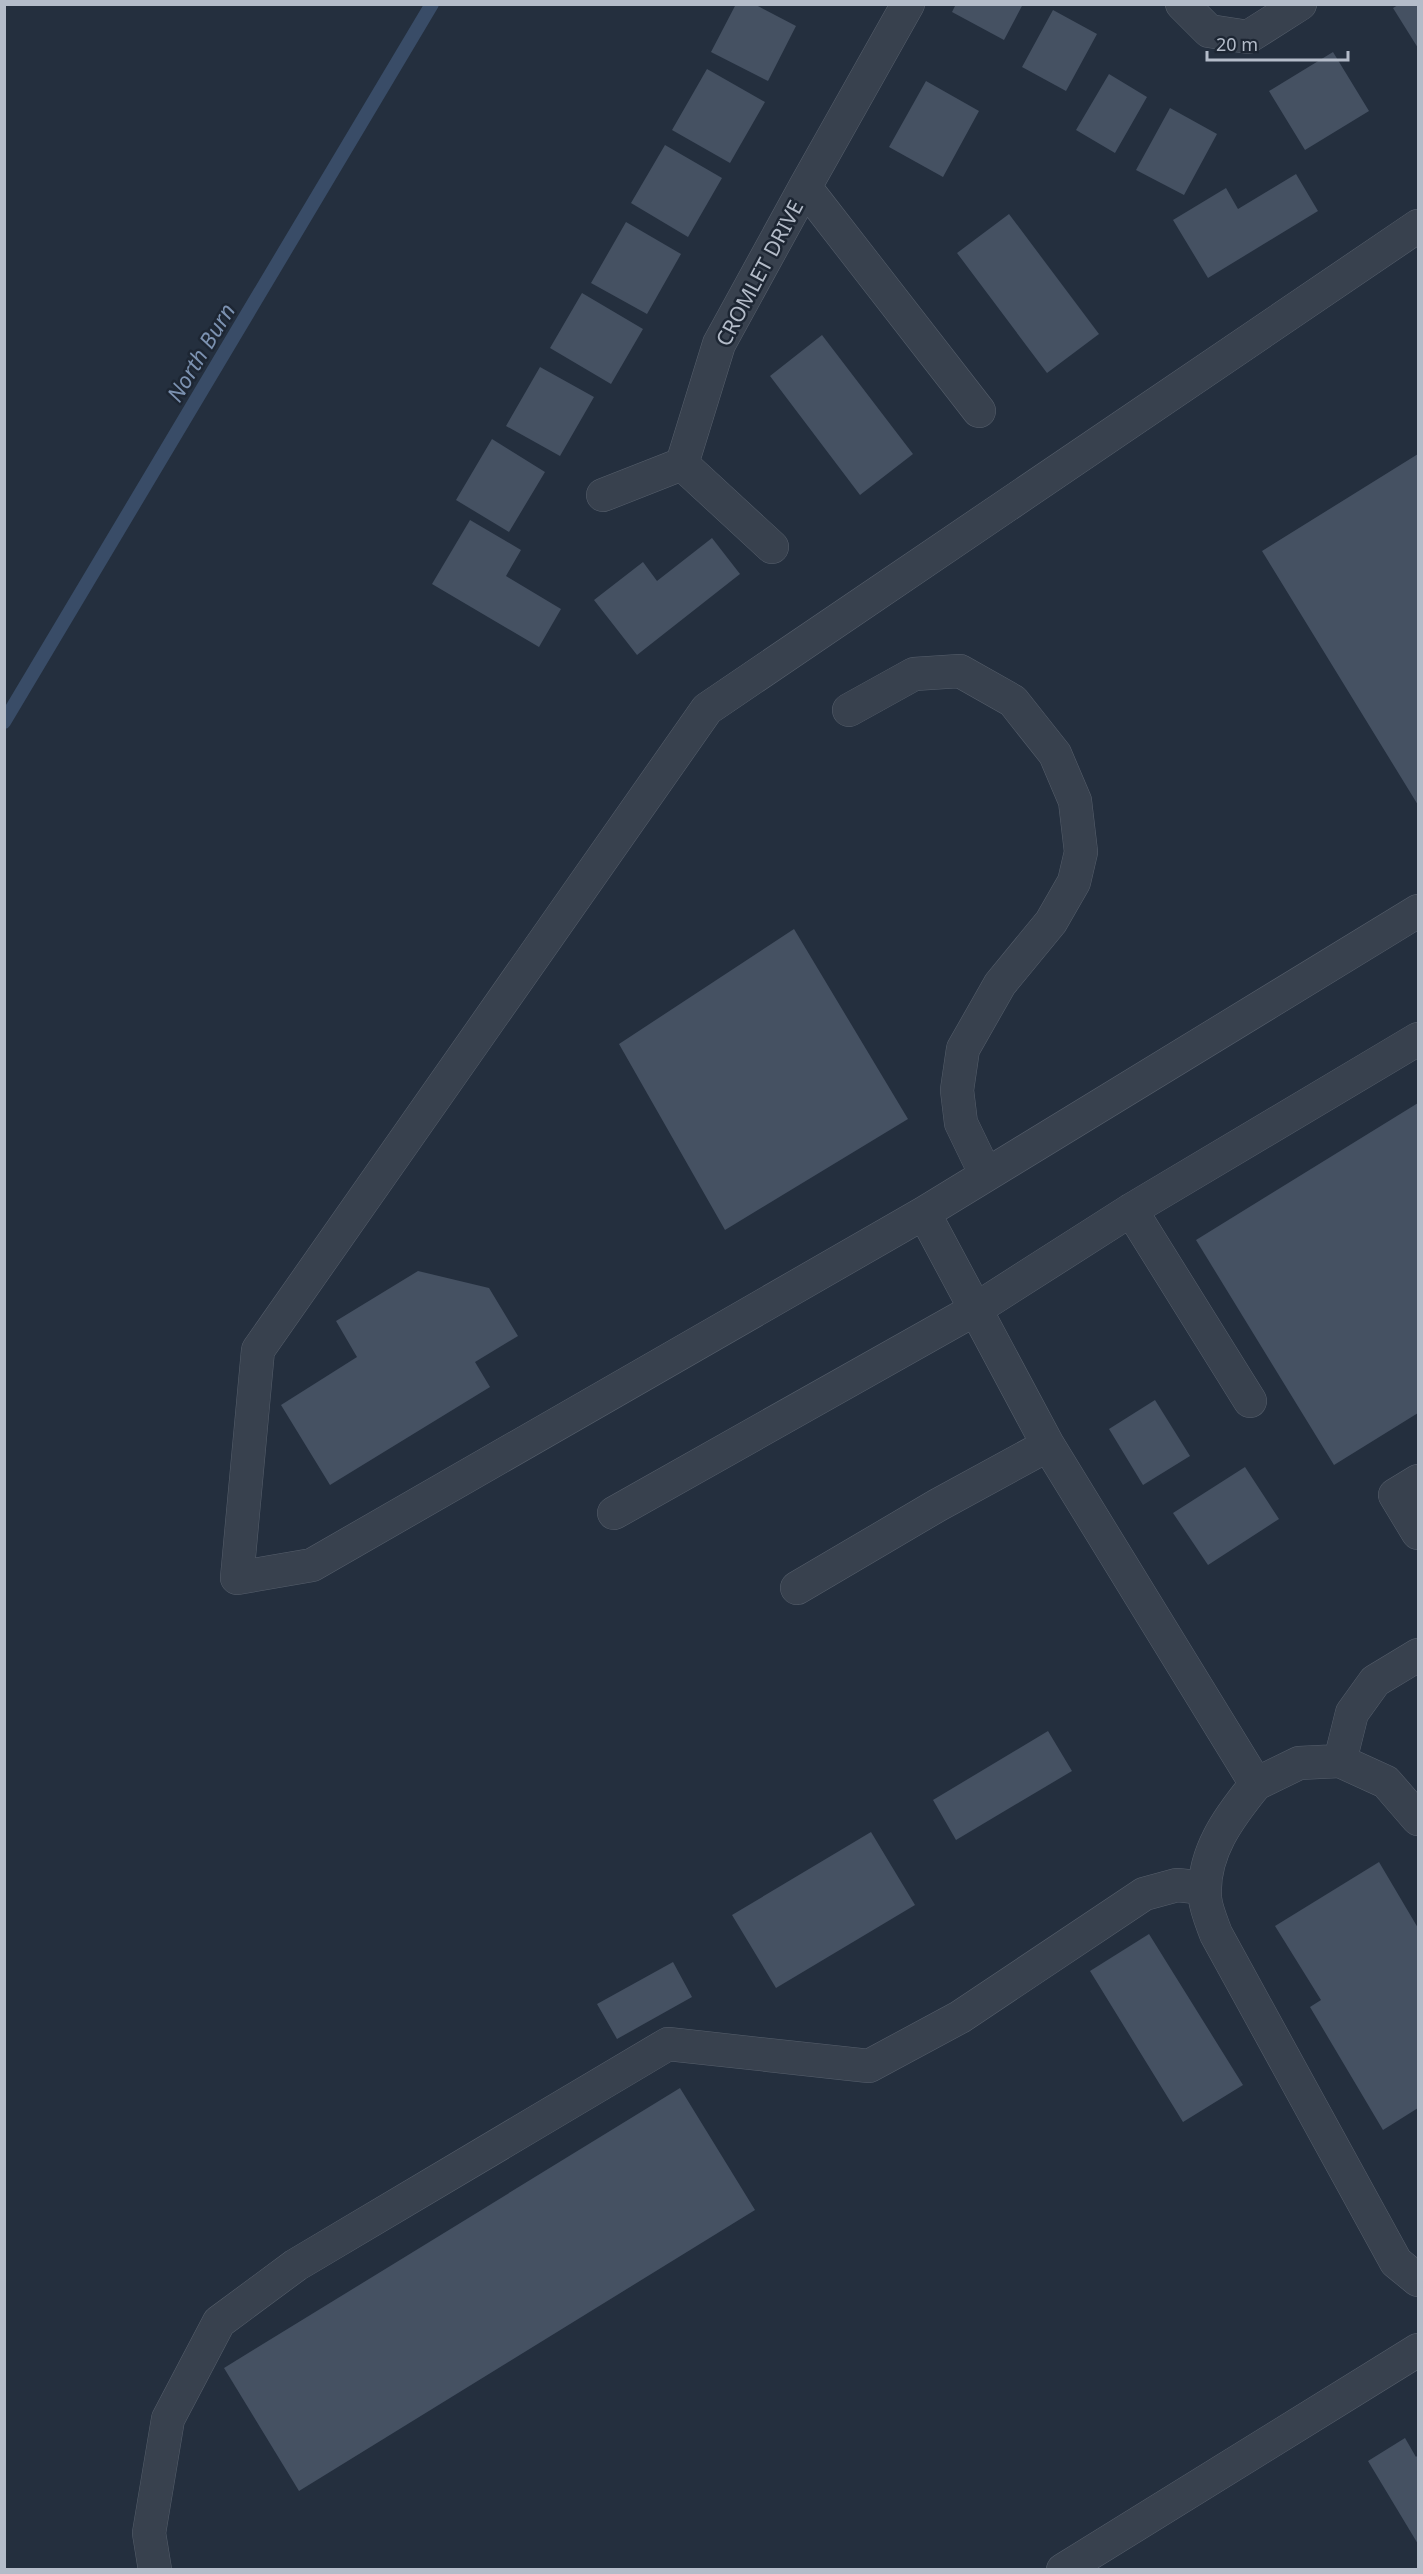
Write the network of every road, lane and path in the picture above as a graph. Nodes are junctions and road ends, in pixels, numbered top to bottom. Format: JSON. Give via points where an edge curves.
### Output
{"nodes":[{"id":1,"x":908,"y":4,"type":"edge"},
{"id":2,"x":1182,"y":4,"type":"edge"},
{"id":3,"x":1300,"y":4,"type":"edge"},
{"id":4,"x":804,"y":187,"type":"junction"},
{"id":5,"x":1419,"y":226,"type":"edge"},
{"id":6,"x":979,"y":411,"type":"dead end"},
{"id":7,"x":682,"y":464,"type":"junction"},
{"id":8,"x":603,"y":495,"type":"dead end"},
{"id":9,"x":772,"y":547,"type":"dead end"},
{"id":10,"x":849,"y":710,"type":"dead end"},
{"id":11,"x":1419,"y":911,"type":"edge"},
{"id":12,"x":1419,"y":1039,"type":"edge"},
{"id":13,"x":987,"y":1175,"type":"junction"},
{"id":14,"x":1131,"y":1210,"type":"junction"},
{"id":15,"x":924,"y":1213,"type":"junction"},
{"id":16,"x":976,"y":1309,"type":"junction"},
{"id":17,"x":1250,"y":1401,"type":"dead end"},
{"id":18,"x":1048,"y":1445,"type":"junction"},
{"id":19,"x":1419,"y":1481,"type":"edge"},
{"id":20,"x":614,"y":1514,"type":"dead end"},
{"id":21,"x":1419,"y":1533,"type":"edge"},
{"id":22,"x":797,"y":1588,"type":"dead end"},
{"id":23,"x":1419,"y":1655,"type":"edge"},
{"id":24,"x":1340,"y":1761,"type":"junction"},
{"id":25,"x":1256,"y":1784,"type":"junction"},
{"id":26,"x":1419,"y":1819,"type":"edge"},
{"id":27,"x":1205,"y":1888,"type":"junction"},
{"id":28,"x":1419,"y":2280,"type":"edge"},
{"id":29,"x":1419,"y":2350,"type":"edge"},
{"id":30,"x":154,"y":2570,"type":"edge"},
{"id":31,"x":1063,"y":2570,"type":"edge"}],
"edges":[{"from":1,"to":4,"type":"street","name":"CROMLET DRIVE"},
{"from":2,"to":3,"type":"street","via":[[1209,31],[1248,37]]},
{"from":4,"to":6,"type":"street","name":"CROMLET DRIVE"},
{"from":4,"to":7,"type":"street","name":"CROMLET DRIVE","via":[[719,344]]},
{"from":5,"to":15,"type":"street","via":[[707,709],[258,1350],[237,1578],[312,1565]]},
{"from":7,"to":8,"type":"street"},
{"from":7,"to":9,"type":"street"},
{"from":10,"to":13,"type":"street","via":[[914,674],[960,671],[1013,701],[1055,754],[1075,801],[1081,852],[1074,882],[1051,922],[1000,984],[963,1049],[957,1090],[961,1123]]},
{"from":11,"to":13,"type":"street"},
{"from":12,"to":14,"type":"street"},
{"from":13,"to":15,"type":"street"},
{"from":14,"to":16,"type":"street"},
{"from":14,"to":17,"type":"street"},
{"from":15,"to":16,"type":"street"},
{"from":16,"to":18,"type":"street"},
{"from":16,"to":20,"type":"street"},
{"from":18,"to":22,"type":"street"},
{"from":18,"to":25,"type":"street"},
{"from":19,"to":21,"type":"street","via":[[1395,1495]]},
{"from":23,"to":24,"type":"street","via":[[1375,1681],[1352,1713]]},
{"from":24,"to":25,"type":"street","via":[[1299,1762]]},
{"from":24,"to":26,"type":"street","via":[[1386,1782]]},
{"from":25,"to":27,"type":"street","via":[[1228,1818],[1208,1861]]},
{"from":27,"to":28,"type":"street","via":[[1205,1900],[1222,1944],[1396,2262]]},
{"from":27,"to":30,"type":"street","via":[[1177,1884],[1144,1894],[960,2017],[869,2066],[668,2044],[296,2265],[219,2322],[168,2419],[149,2533]]},
{"from":29,"to":31,"type":"street"}]}
